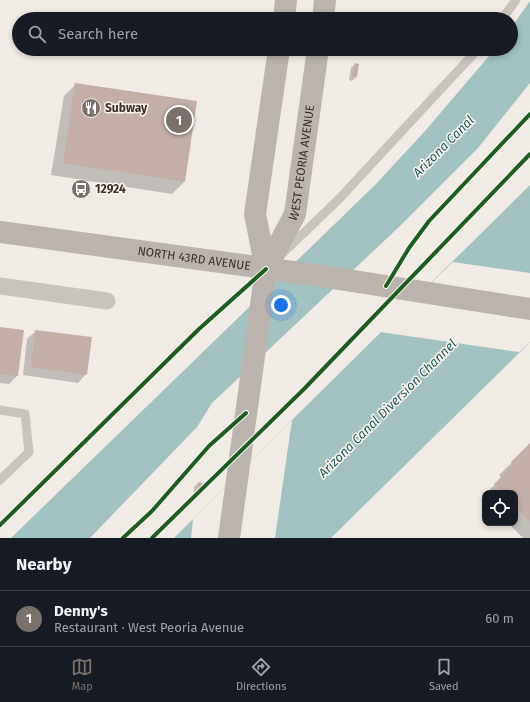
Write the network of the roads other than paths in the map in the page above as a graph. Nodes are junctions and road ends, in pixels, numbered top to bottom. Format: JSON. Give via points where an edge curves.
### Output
{"nodes":[{"id":1,"x":286,"y":0,"type":"edge"},
{"id":2,"x":325,"y":0,"type":"edge"},
{"id":3,"x":516,"y":0,"type":"edge"},
{"id":4,"x":285,"y":12,"type":"edge"},
{"id":5,"x":324,"y":12,"type":"edge"},
{"id":6,"x":507,"y":12,"type":"edge"},
{"id":7,"x":278,"y":56,"type":"edge"},
{"id":8,"x":317,"y":56,"type":"edge"},
{"id":9,"x":472,"y":56,"type":"edge"},
{"id":10,"x":0,"y":232,"type":"edge"},
{"id":11,"x":266,"y":269,"type":"junction"},
{"id":12,"x":0,"y":286,"type":"edge"},
{"id":13,"x":106,"y":301,"type":"dead end"},
{"id":14,"x":530,"y":309,"type":"edge"},
{"id":15,"x":0,"y":410,"type":"edge"},
{"id":16,"x":0,"y":480,"type":"edge"},
{"id":17,"x":229,"y":538,"type":"edge"}],
"edges":[{"from":1,"to":4,"type":"main road"},
{"from":2,"to":5,"type":"main road"},
{"from":3,"to":6,"type":"lane"},
{"from":7,"to":11,"type":"main road","name":"WEST PEORIA AVENUE","via":[[255,214]]},
{"from":8,"to":11,"type":"main road","name":"WEST PEORIA AVENUE","via":[[295,214]]},
{"from":9,"to":11,"type":"lane","via":[[339,199]]},
{"from":10,"to":11,"type":"main road","name":"NORTH 43RD AVENUE"},
{"from":11,"to":14,"type":"main road","name":"NORTH 43RD AVENUE"},
{"from":11,"to":17,"type":"main road","name":"WEST PEORIA AVENUE"},
{"from":12,"to":13,"type":"street"},
{"from":15,"to":16,"type":"lane","via":[[25,414],[29,452]]}]}
